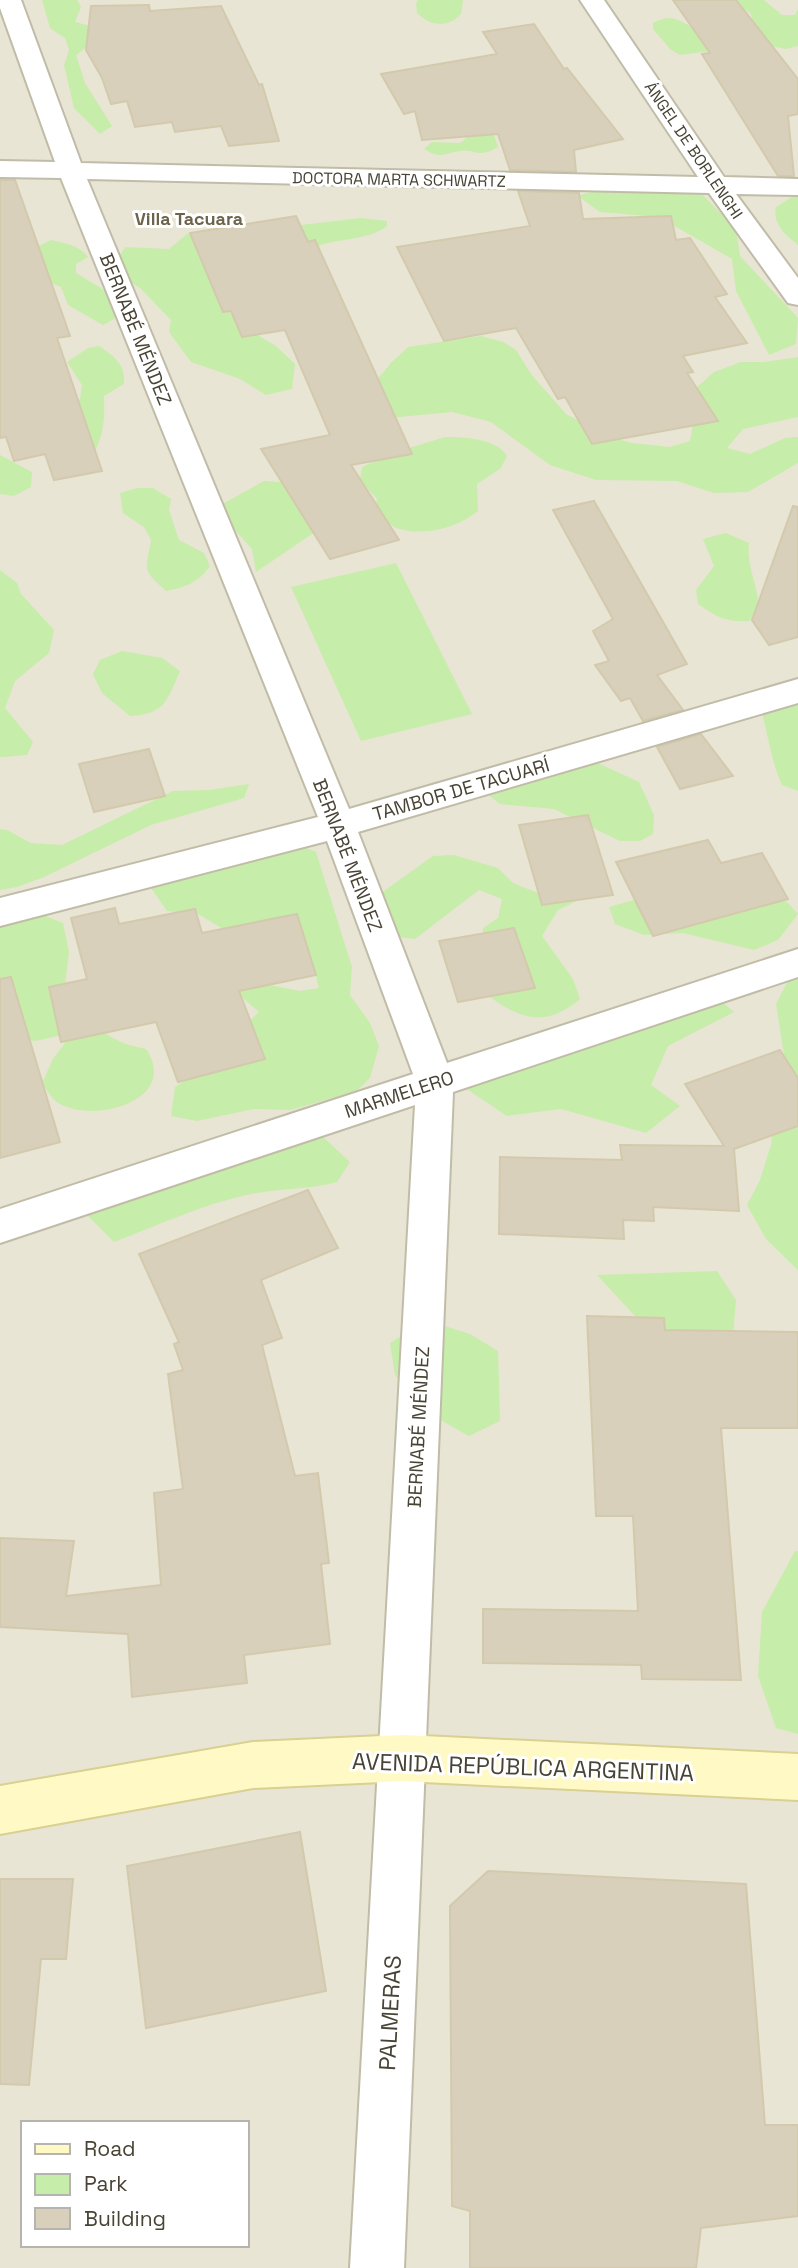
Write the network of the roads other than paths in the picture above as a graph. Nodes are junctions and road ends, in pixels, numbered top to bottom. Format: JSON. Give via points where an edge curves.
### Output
{"nodes":[{"id":1,"x":9,"y":0,"type":"edge"},
{"id":2,"x":592,"y":0,"type":"edge"},
{"id":3,"x":0,"y":169,"type":"edge"},
{"id":4,"x":71,"y":171,"type":"junction"},
{"id":5,"x":718,"y":186,"type":"junction"},
{"id":6,"x":798,"y":187,"type":"edge"},
{"id":7,"x":798,"y":297,"type":"edge"},
{"id":8,"x":798,"y":691,"type":"edge"},
{"id":9,"x":338,"y":825,"type":"junction"},
{"id":10,"x":0,"y":912,"type":"edge"},
{"id":11,"x":798,"y":963,"type":"edge"},
{"id":12,"x":435,"y":1082,"type":"junction"},
{"id":13,"x":0,"y":1226,"type":"edge"},
{"id":14,"x":403,"y":1758,"type":"junction"},
{"id":15,"x":798,"y":1777,"type":"edge"},
{"id":16,"x":0,"y":1811,"type":"edge"},
{"id":17,"x":376,"y":2268,"type":"edge"}],
"edges":[{"from":1,"to":4,"type":"street","name":"BERNABÉ MÉNDEZ"},
{"from":2,"to":5,"type":"street","name":"ÁNGEL DE BORLENGHI"},
{"from":3,"to":4,"type":"street","name":"DOCTORA MARTA SCHWARTZ"},
{"from":4,"to":5,"type":"street","name":"DOCTORA MARTA SCHWARTZ"},
{"from":4,"to":9,"type":"street","name":"BERNABÉ MÉNDEZ"},
{"from":5,"to":6,"type":"street","name":"DOCTORA MARTA SCHWARTZ"},
{"from":5,"to":7,"type":"street","name":"ÁNGEL DE BORLENGHI"},
{"from":8,"to":9,"type":"street","name":"TAMBOR DE TACUARÍ"},
{"from":9,"to":10,"type":"street","name":"TAMBOR DE TACUARÍ"},
{"from":9,"to":12,"type":"street","name":"BERNABÉ MÉNDEZ"},
{"from":11,"to":12,"type":"street","name":"MARMELERO"},
{"from":12,"to":13,"type":"street","name":"MARMELERO"},
{"from":12,"to":14,"type":"street","name":"BERNABÉ MÉNDEZ"},
{"from":14,"to":15,"type":"main road","name":"AVENIDA REPÚBLICA ARGENTINA"},
{"from":14,"to":16,"type":"main road","name":"AVENIDA REPÚBLICA ARGENTINA","via":[[253,1765]]},
{"from":14,"to":17,"type":"street","name":"PALMERAS"}]}
